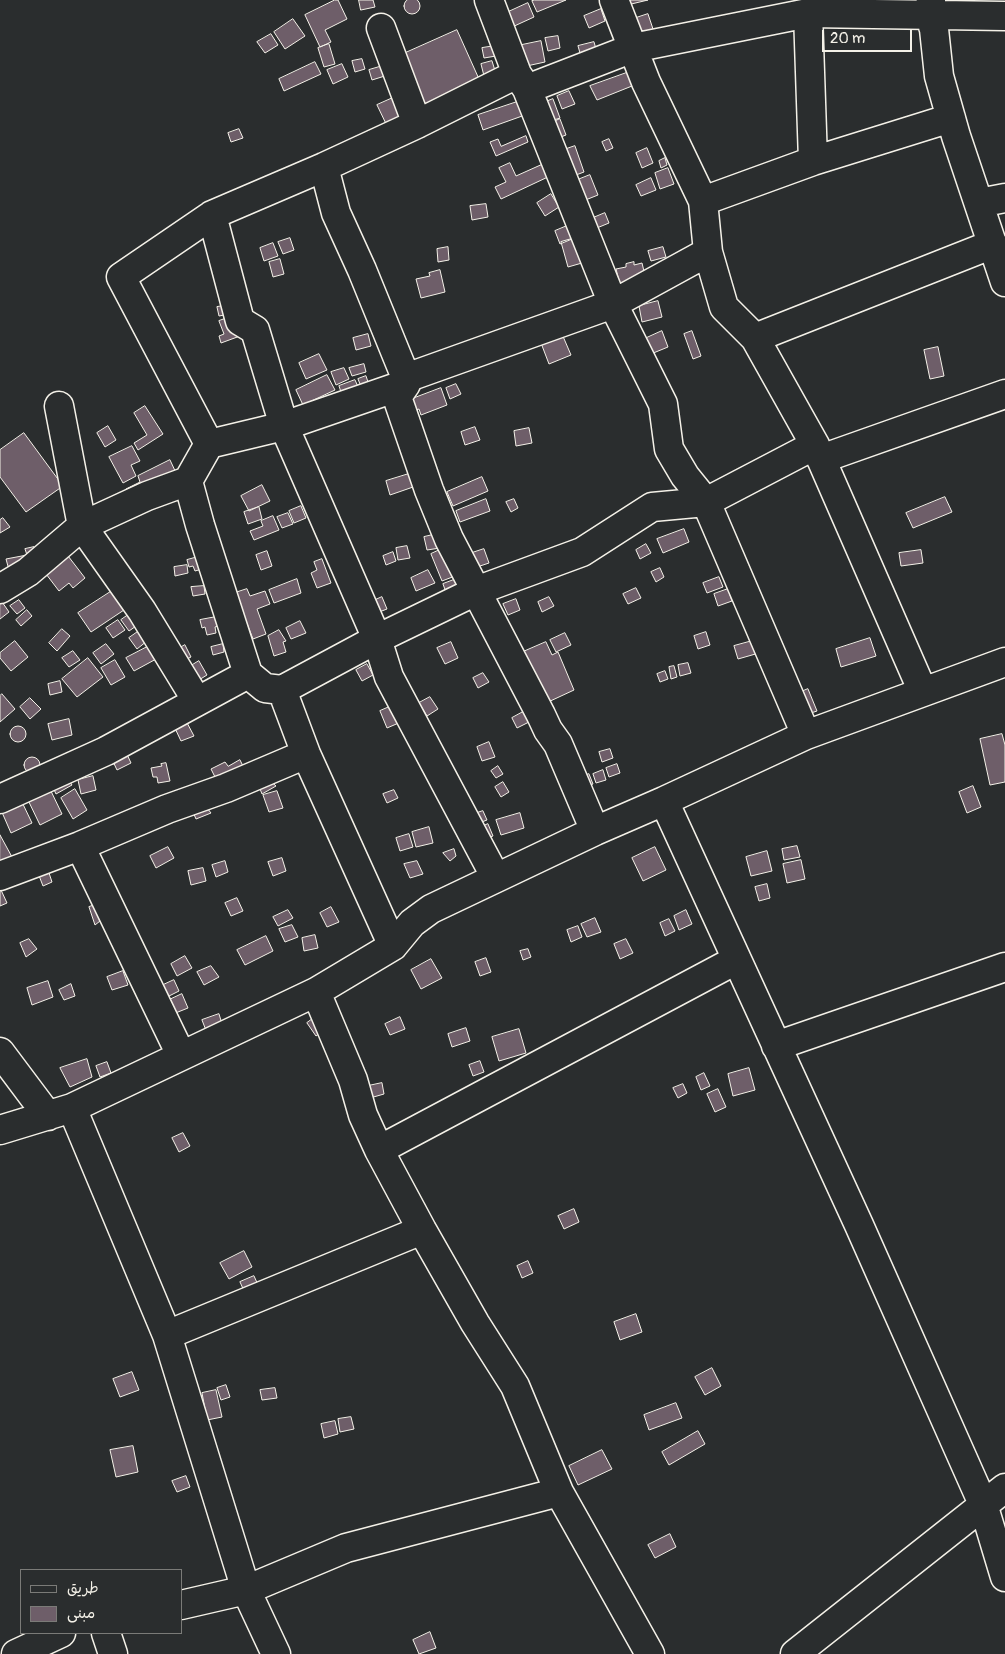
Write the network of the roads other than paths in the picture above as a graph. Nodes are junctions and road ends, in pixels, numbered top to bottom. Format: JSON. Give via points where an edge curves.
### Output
{"nodes":[{"id":1,"x":489,"y":0,"type":"edge"},
{"id":2,"x":614,"y":0,"type":"edge"},
{"id":3,"x":930,"y":7,"type":"edge"},
{"id":4,"x":808,"y":13,"type":"junction"},
{"id":5,"x":1005,"y":16,"type":"edge"},
{"id":6,"x":381,"y":28,"type":"dead end"},
{"id":7,"x":633,"y":48,"type":"junction"},
{"id":8,"x":522,"y":82,"type":"junction"},
{"id":9,"x":951,"y":118,"type":"junction"},
{"id":10,"x":417,"y":124,"type":"junction"},
{"id":11,"x":813,"y":161,"type":"junction"},
{"id":12,"x":324,"y":167,"type":"junction"},
{"id":13,"x":992,"y":200,"type":"edge"},
{"id":14,"x":703,"y":201,"type":"junction"},
{"id":15,"x":212,"y":215,"type":"junction"},
{"id":16,"x":992,"y":244,"type":"junction"},
{"id":17,"x":708,"y":252,"type":"junction"},
{"id":18,"x":1005,"y":282,"type":"edge"},
{"id":19,"x":613,"y":304,"type":"junction"},
{"id":20,"x":755,"y":338,"type":"junction"},
{"id":21,"x":406,"y":381,"type":"junction"},
{"id":22,"x":1005,"y":394,"type":"edge"},
{"id":23,"x":59,"y":406,"type":"dead end"},
{"id":24,"x":284,"y":426,"type":"junction"},
{"id":25,"x":210,"y":444,"type":"junction"},
{"id":26,"x":818,"y":452,"type":"junction"},
{"id":27,"x":188,"y":480,"type":"junction"},
{"id":28,"x":706,"y":502,"type":"junction"},
{"id":29,"x":82,"y":526,"type":"junction"},
{"id":30,"x":0,"y":588,"type":"edge"},
{"id":31,"x":476,"y":591,"type":"junction"},
{"id":32,"x":377,"y":639,"type":"junction"},
{"id":33,"x":1005,"y":662,"type":"edge"},
{"id":34,"x":248,"y":674,"type":"junction"},
{"id":35,"x":282,"y":690,"type":"junction"},
{"id":36,"x":923,"y":692,"type":"junction"},
{"id":37,"x":197,"y":701,"type":"junction"},
{"id":38,"x":806,"y":735,"type":"junction"},
{"id":39,"x":306,"y":754,"type":"junction"},
{"id":40,"x":0,"y":799,"type":"edge"},
{"id":41,"x":664,"y":801,"type":"junction"},
{"id":42,"x":595,"y":830,"type":"junction"},
{"id":43,"x":80,"y":846,"type":"junction"},
{"id":44,"x":0,"y":876,"type":"edge"},
{"id":45,"x":496,"y":878,"type":"junction"},
{"id":46,"x":393,"y":946,"type":"junction"},
{"id":47,"x":736,"y":960,"type":"junction"},
{"id":48,"x":1005,"y":967,"type":"edge"},
{"id":49,"x":316,"y":992,"type":"junction"},
{"id":50,"x":776,"y":1046,"type":"junction"},
{"id":51,"x":0,"y":1052,"type":"edge"},
{"id":52,"x":181,"y":1055,"type":"junction"},
{"id":53,"x":60,"y":1112,"type":"junction"},
{"id":54,"x":0,"y":1130,"type":"edge"},
{"id":55,"x":379,"y":1150,"type":"junction"},
{"id":56,"x":422,"y":1230,"type":"junction"},
{"id":57,"x":167,"y":1335,"type":"junction"},
{"id":58,"x":1005,"y":1488,"type":"edge"},
{"id":59,"x":559,"y":1492,"type":"junction"},
{"id":60,"x":983,"y":1504,"type":"junction"},
{"id":61,"x":1005,"y":1577,"type":"edge"},
{"id":62,"x":246,"y":1590,"type":"junction"},
{"id":63,"x":182,"y":1604,"type":"edge"},
{"id":64,"x":59,"y":1634,"type":"edge"},
{"id":65,"x":106,"y":1634,"type":"edge"},
{"id":66,"x":16,"y":1654,"type":"edge"},
{"id":67,"x":113,"y":1654,"type":"edge"},
{"id":68,"x":276,"y":1654,"type":"edge"},
{"id":69,"x":650,"y":1654,"type":"edge"},
{"id":70,"x":795,"y":1654,"type":"edge"}],
"edges":[{"from":1,"to":8,"type":"street"},
{"from":2,"to":7,"type":"street"},
{"from":3,"to":4,"type":"street"},
{"from":3,"to":5,"type":"street"},
{"from":3,"to":9,"type":"street","via":[[939,76]]},
{"from":4,"to":7,"type":"street"},
{"from":4,"to":11,"type":"street"},
{"from":6,"to":10,"type":"street"},
{"from":7,"to":8,"type":"street"},
{"from":7,"to":14,"type":"street"},
{"from":8,"to":10,"type":"street"},
{"from":8,"to":19,"type":"street"},
{"from":9,"to":11,"type":"street"},
{"from":9,"to":13,"type":"street"},
{"from":10,"to":12,"type":"street"},
{"from":11,"to":14,"type":"street"},
{"from":12,"to":15,"type":"street"},
{"from":12,"to":21,"type":"street","via":[[336,213]]},
{"from":13,"to":16,"type":"street"},
{"from":14,"to":17,"type":"street"},
{"from":15,"to":24,"type":"street","via":[[240,321],[255,330]]},
{"from":15,"to":25,"type":"street","via":[[121,277]]},
{"from":16,"to":18,"type":"street"},
{"from":16,"to":20,"type":"street"},
{"from":17,"to":19,"type":"street"},
{"from":17,"to":20,"type":"street","via":[[724,307]]},
{"from":19,"to":21,"type":"street"},
{"from":19,"to":28,"type":"street","via":[[663,404],[669,450]]},
{"from":20,"to":26,"type":"street"},
{"from":21,"to":24,"type":"street"},
{"from":21,"to":31,"type":"street","via":[[397,398],[432,498]]},
{"from":22,"to":26,"type":"street"},
{"from":23,"to":29,"type":"street"},
{"from":24,"to":25,"type":"street"},
{"from":24,"to":32,"type":"street"},
{"from":25,"to":27,"type":"street"},
{"from":26,"to":28,"type":"street"},
{"from":26,"to":36,"type":"street"},
{"from":27,"to":29,"type":"street"},
{"from":27,"to":34,"type":"street"},
{"from":28,"to":31,"type":"street","via":[[652,507],[582,552]]},
{"from":28,"to":38,"type":"street"},
{"from":29,"to":30,"type":"street","via":[[28,572]]},
{"from":29,"to":37,"type":"street","via":[[142,611]]},
{"from":31,"to":32,"type":"street"},
{"from":31,"to":42,"type":"street","via":[[558,744]]},
{"from":32,"to":35,"type":"street"},
{"from":32,"to":45,"type":"street","via":[[390,677]]},
{"from":33,"to":36,"type":"street"},
{"from":34,"to":35,"type":"street","via":[[265,688]]},
{"from":34,"to":37,"type":"street"},
{"from":35,"to":39,"type":"street"},
{"from":36,"to":38,"type":"street"},
{"from":37,"to":40,"type":"street","via":[[106,751]]},
{"from":38,"to":41,"type":"street"},
{"from":39,"to":43,"type":"street"},
{"from":39,"to":46,"type":"street"},
{"from":41,"to":42,"type":"street"},
{"from":41,"to":47,"type":"street"},
{"from":42,"to":45,"type":"street"},
{"from":43,"to":44,"type":"street"},
{"from":43,"to":52,"type":"street"},
{"from":45,"to":46,"type":"street","via":[[431,909],[412,924]]},
{"from":46,"to":49,"type":"street"},
{"from":47,"to":50,"type":"street"},
{"from":47,"to":55,"type":"street"},
{"from":48,"to":50,"type":"street"},
{"from":49,"to":52,"type":"street"},
{"from":49,"to":55,"type":"street"},
{"from":50,"to":60,"type":"street"},
{"from":51,"to":53,"type":"street"},
{"from":52,"to":53,"type":"street"},
{"from":53,"to":54,"type":"street"},
{"from":53,"to":57,"type":"street"},
{"from":55,"to":56,"type":"street"},
{"from":56,"to":57,"type":"street"},
{"from":56,"to":59,"type":"street","via":[[515,1386]]},
{"from":57,"to":62,"type":"street"},
{"from":58,"to":60,"type":"street"},
{"from":59,"to":62,"type":"street","via":[[346,1548]]},
{"from":59,"to":69,"type":"street"},
{"from":60,"to":61,"type":"street"},
{"from":60,"to":70,"type":"street"},
{"from":62,"to":63,"type":"street"},
{"from":62,"to":68,"type":"street"},
{"from":64,"to":66,"type":"street"},
{"from":65,"to":67,"type":"street"}]}
